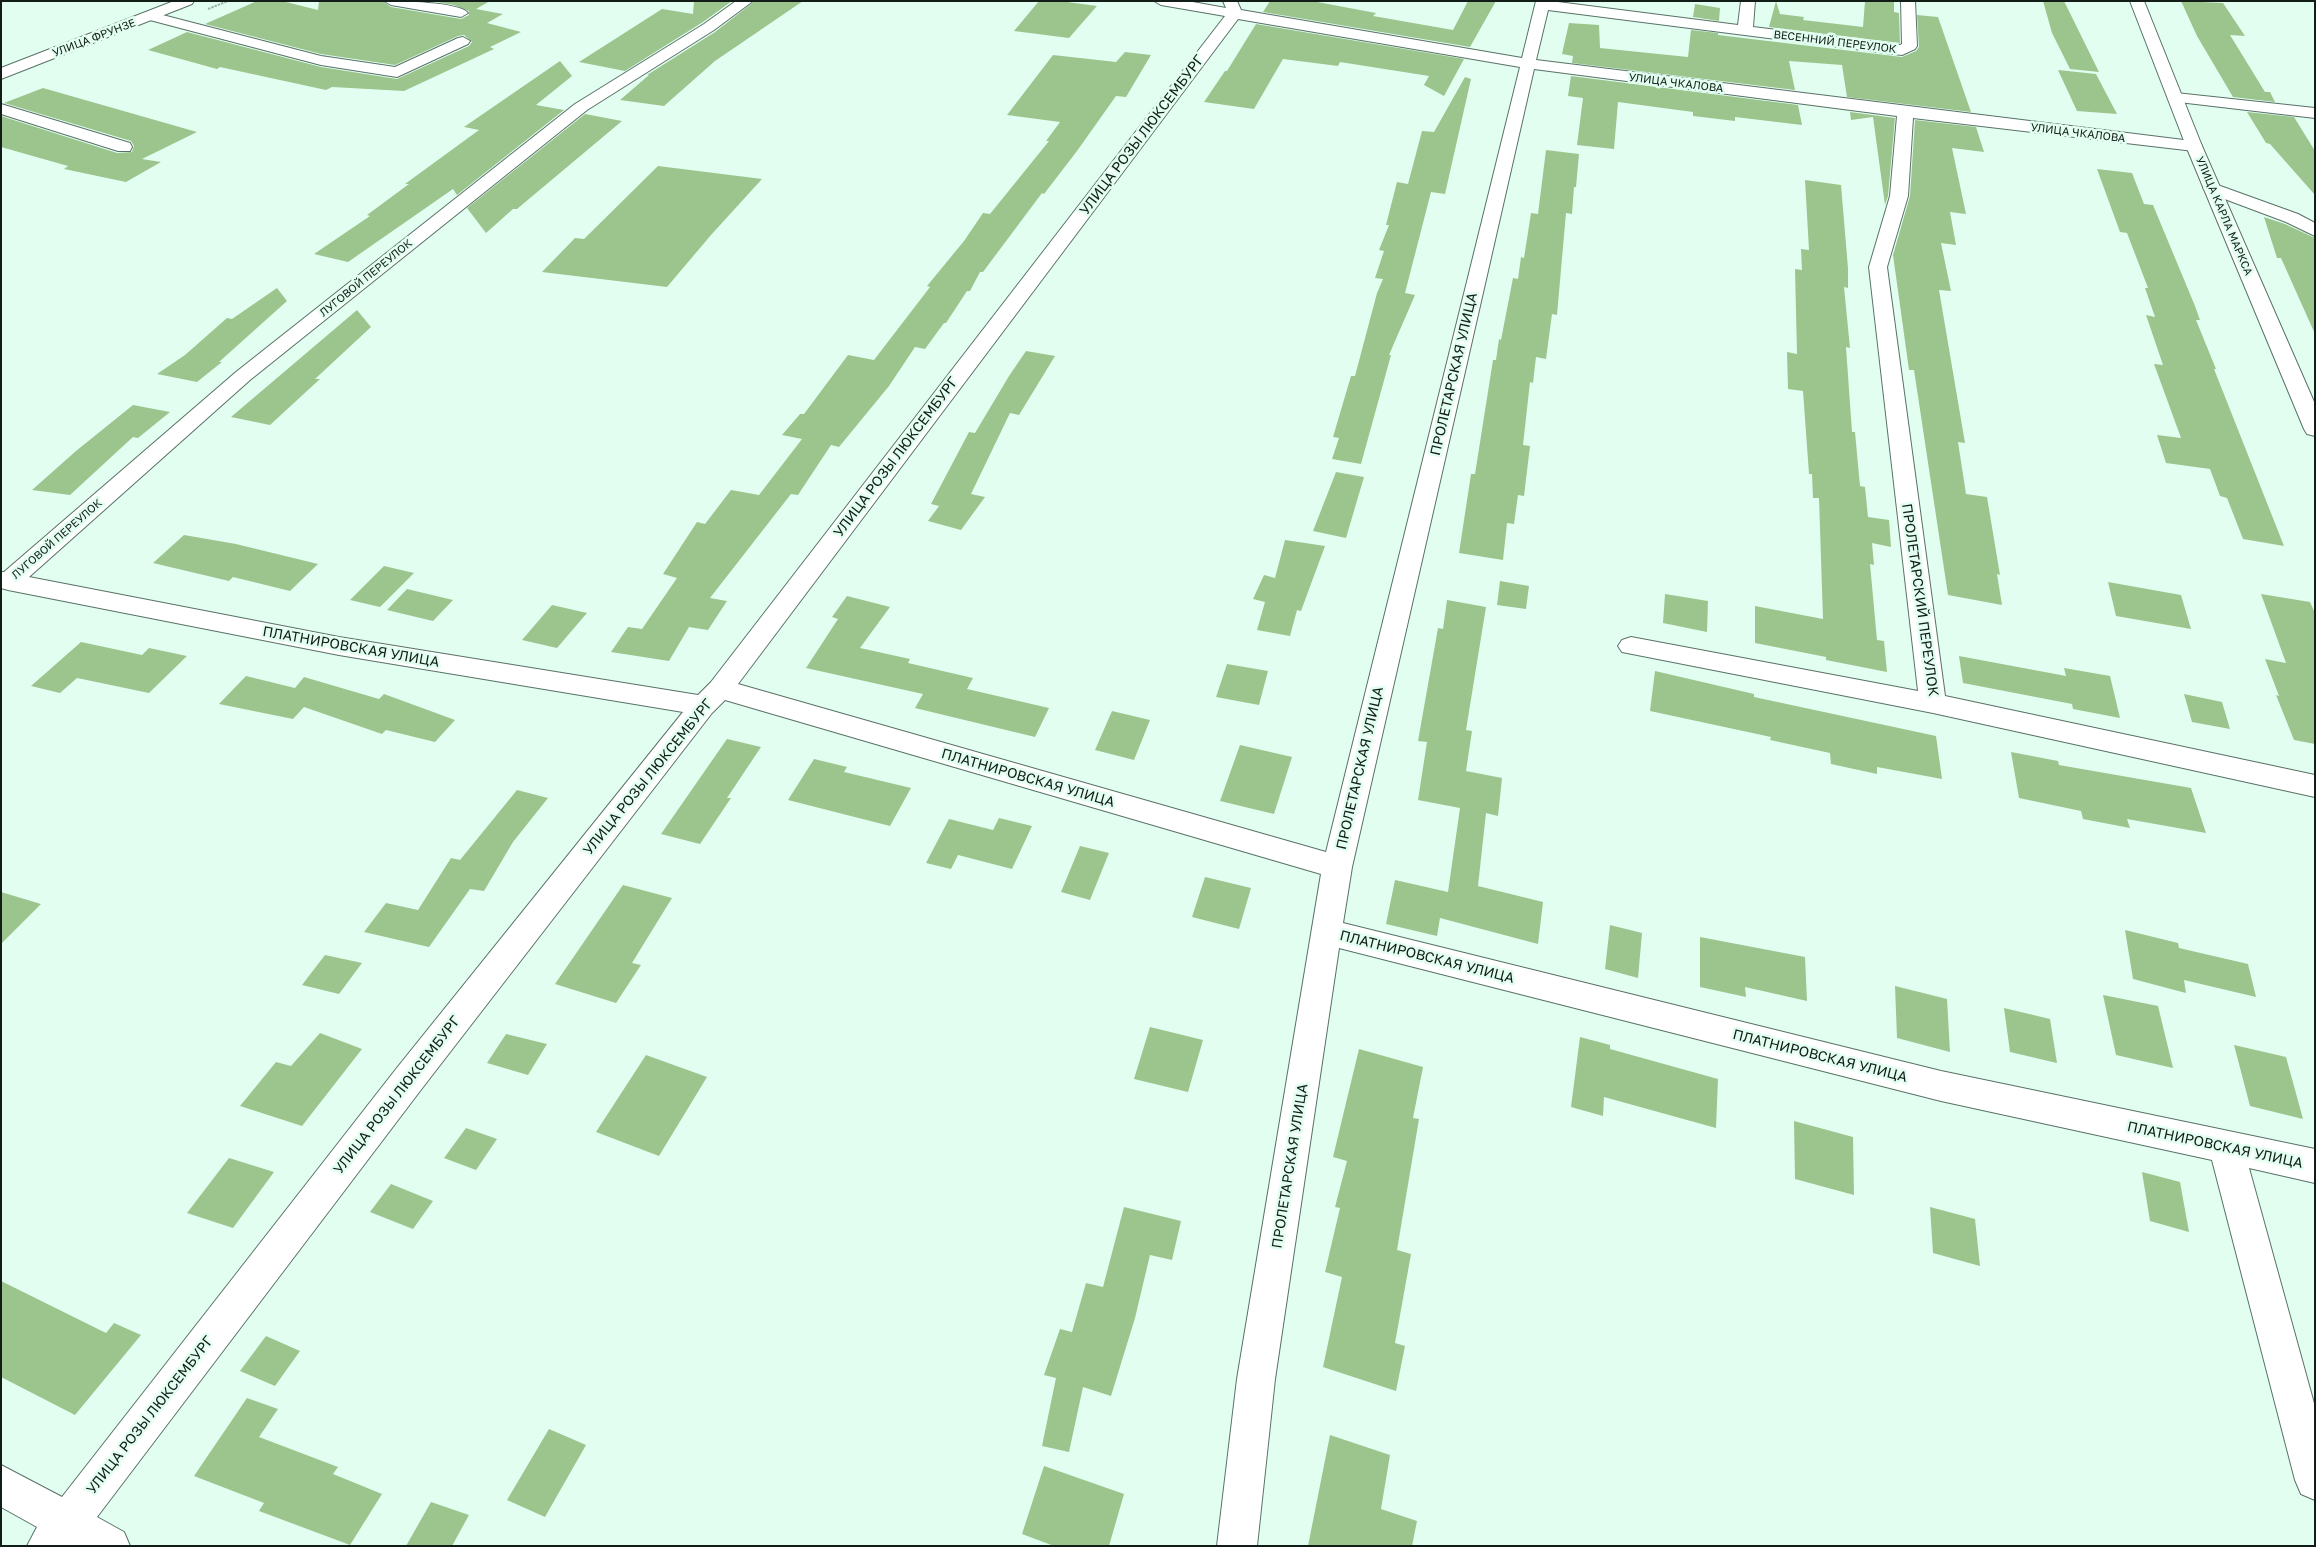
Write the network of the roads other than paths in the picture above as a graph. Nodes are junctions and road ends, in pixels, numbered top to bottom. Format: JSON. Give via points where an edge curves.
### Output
{"nodes":[{"id":1,"x":187,"y":1,"type":"edge"},
{"id":2,"x":391,"y":1,"type":"edge"},
{"id":3,"x":746,"y":1,"type":"edge"},
{"id":4,"x":1161,"y":1,"type":"edge"},
{"id":5,"x":1748,"y":1,"type":"edge"},
{"id":6,"x":1908,"y":1,"type":"edge"},
{"id":7,"x":2137,"y":1,"type":"edge"},
{"id":8,"x":1543,"y":3,"type":"edge"},
{"id":9,"x":1232,"y":7,"type":"edge"},
{"id":10,"x":461,"y":13,"type":"dead end"},
{"id":11,"x":151,"y":16,"type":"junction"},
{"id":12,"x":1745,"y":30,"type":"junction"},
{"id":13,"x":463,"y":41,"type":"dead end"},
{"id":14,"x":1528,"y":64,"type":"junction"},
{"id":15,"x":5,"y":71,"type":"edge"},
{"id":16,"x":2176,"y":98,"type":"junction"},
{"id":17,"x":1,"y":109,"type":"edge"},
{"id":18,"x":1905,"y":112,"type":"junction"},
{"id":19,"x":2315,"y":113,"type":"edge"},
{"id":20,"x":2194,"y":146,"type":"junction"},
{"id":21,"x":124,"y":147,"type":"dead end"},
{"id":22,"x":2212,"y":188,"type":"junction"},
{"id":23,"x":2315,"y":231,"type":"edge"},
{"id":24,"x":2315,"y":429,"type":"edge"},
{"id":25,"x":5,"y":581,"type":"edge"},
{"id":26,"x":1631,"y":646,"type":"dead end"},
{"id":27,"x":711,"y":697,"type":"junction"},
{"id":28,"x":1933,"y":703,"type":"junction"},
{"id":29,"x":2315,"y":786,"type":"edge"},
{"id":30,"x":1337,"y":867,"type":"junction"},
{"id":31,"x":1328,"y":932,"type":"junction"},
{"id":32,"x":2226,"y":1147,"type":"junction"},
{"id":33,"x":2315,"y":1166,"type":"edge"},
{"id":34,"x":2315,"y":1480,"type":"edge"},
{"id":35,"x":1,"y":1485,"type":"edge"},
{"id":36,"x":57,"y":1534,"type":"edge"},
{"id":37,"x":110,"y":1546,"type":"edge"},
{"id":38,"x":1237,"y":1546,"type":"edge"}],
"edges":[{"from":1,"to":11,"type":"street","name":"УЛИЦА ФРУНЗЕ"},
{"from":2,"to":10,"type":"street"},
{"from":3,"to":25,"type":"street","name":"ЛУГОВОЙ ПЕРЕУЛОК","via":[[573,113],[243,376]]},
{"from":4,"to":9,"type":"street","name":"УЛИЦА ЧКАЛОВА"},
{"from":5,"to":12,"type":"street"},
{"from":6,"to":12,"type":"street","name":"ВЕСЕННИЙ ПЕРЕУЛОК","via":[[1910,46],[1902,50]]},
{"from":7,"to":16,"type":"street","name":"УЛИЦА КАРЛА МАРКСА"},
{"from":8,"to":12,"type":"street","name":"ВЕСЕННИЙ ПЕРЕУЛОК"},
{"from":8,"to":14,"type":"street","name":"ПРОЛЕТАРСКАЯ УЛИЦА"},
{"from":9,"to":14,"type":"street","name":"УЛИЦА ЧКАЛОВА"},
{"from":9,"to":27,"type":"street","name":"УЛИЦА РОЗЫ ЛЮКСЕМБУРГ"},
{"from":11,"to":13,"type":"street","via":[[321,60],[397,72]]},
{"from":11,"to":15,"type":"street","name":"УЛИЦА ФРУНЗЕ"},
{"from":14,"to":18,"type":"street","name":"УЛИЦА ЧКАЛОВА"},
{"from":14,"to":30,"type":"street","name":"ПРОЛЕТАРСКАЯ УЛИЦА"},
{"from":16,"to":19,"type":"street"},
{"from":16,"to":20,"type":"street","name":"УЛИЦА КАРЛА МАРКСА"},
{"from":17,"to":21,"type":"street"},
{"from":18,"to":20,"type":"street","name":"УЛИЦА ЧКАЛОВА"},
{"from":18,"to":28,"type":"street","name":"ПРОЛЕТАРСКИЙ ПЕРЕУЛОК","via":[[1899,196],[1878,267]]},
{"from":20,"to":22,"type":"street","name":"УЛИЦА КАРЛА МАРКСА"},
{"from":22,"to":23,"type":"street","via":[[2292,218]]},
{"from":22,"to":24,"type":"street","name":"УЛИЦА КАРЛА МАРКСА"},
{"from":25,"to":27,"type":"street","name":"ПЛАТНИРОВСКАЯ УЛИЦА","via":[[339,646]]},
{"from":26,"to":28,"type":"street"},
{"from":27,"to":30,"type":"street","name":"ПЛАТНИРОВСКАЯ УЛИЦА"},
{"from":27,"to":36,"type":"street","name":"УЛИЦА РОЗЫ ЛЮКСЕМБУРГ","via":[[414,1073]]},
{"from":28,"to":29,"type":"street","name":"ПРОЛЕТАРСКИЙ ПЕРЕУЛОК"},
{"from":30,"to":31,"type":"street","name":"ПРОЛЕТАРСКАЯ УЛИЦА"},
{"from":31,"to":32,"type":"street","name":"ПЛАТНИРОВСКАЯ УЛИЦА","via":[[1941,1086]]},
{"from":31,"to":38,"type":"street","name":"ПРОЛЕТАРСКАЯ УЛИЦА","via":[[1256,1379]]},
{"from":32,"to":33,"type":"street","name":"ПЛАТНИРОВСКАЯ УЛИЦА"},
{"from":32,"to":34,"type":"street"},
{"from":35,"to":36,"type":"street"},
{"from":36,"to":37,"type":"street"}]}
